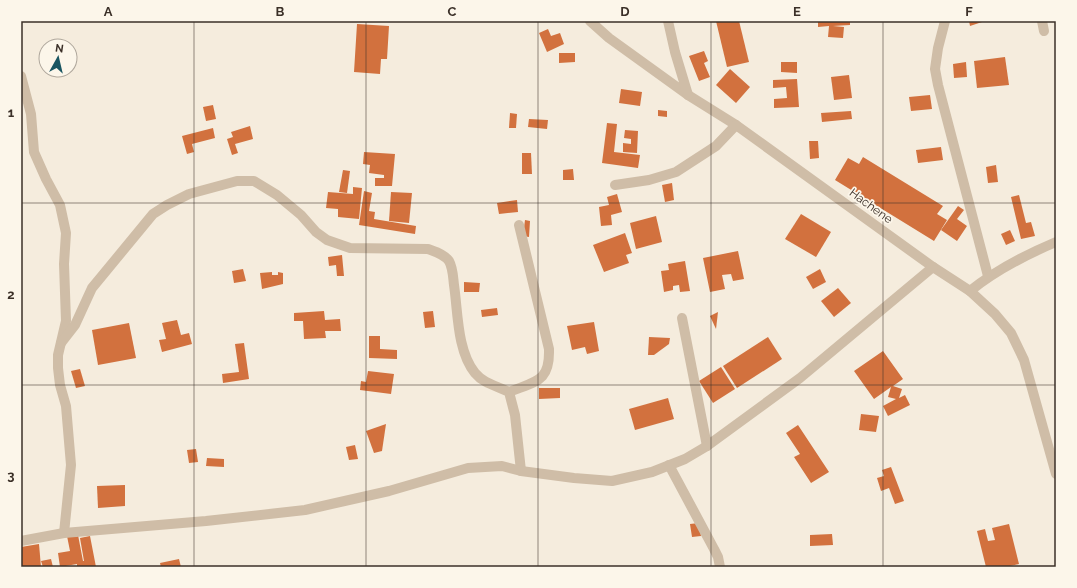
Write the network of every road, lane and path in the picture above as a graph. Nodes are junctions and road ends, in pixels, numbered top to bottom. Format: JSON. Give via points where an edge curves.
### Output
{"nodes":[{"id":1,"x":590,"y":21,"type":"edge"},
{"id":2,"x":668,"y":21,"type":"edge"},
{"id":3,"x":945,"y":21,"type":"edge"},
{"id":4,"x":21,"y":76,"type":"edge"},
{"id":5,"x":688,"y":95,"type":"junction"},
{"id":6,"x":736,"y":125,"type":"junction"},
{"id":7,"x":615,"y":185,"type":"dead end"},
{"id":8,"x":519,"y":225,"type":"dead end"},
{"id":9,"x":1056,"y":242,"type":"edge"},
{"id":10,"x":933,"y":267,"type":"junction"},
{"id":11,"x":988,"y":276,"type":"junction"},
{"id":12,"x":970,"y":291,"type":"junction"},
{"id":13,"x":682,"y":318,"type":"dead end"},
{"id":14,"x":61,"y":343,"type":"junction"},
{"id":15,"x":509,"y":392,"type":"junction"},
{"id":16,"x":707,"y":446,"type":"junction"},
{"id":17,"x":669,"y":465,"type":"junction"},
{"id":18,"x":521,"y":471,"type":"junction"},
{"id":19,"x":1056,"y":474,"type":"edge"},
{"id":20,"x":64,"y":533,"type":"junction"},
{"id":21,"x":21,"y":541,"type":"edge"},
{"id":22,"x":720,"y":567,"type":"edge"}],
"edges":[{"from":1,"to":5,"type":"street","name":"Hachene","via":[[609,38]]},
{"from":2,"to":5,"type":"street"},
{"from":3,"to":11,"type":"street","via":[[935,69]]},
{"from":4,"to":14,"type":"street","via":[[31,114],[34,152],[60,205],[66,233],[66,320]]},
{"from":5,"to":6,"type":"street","name":"Hachene"},
{"from":6,"to":7,"type":"street","via":[[716,146],[676,172],[649,180]]},
{"from":6,"to":10,"type":"street","name":"Hachene"},
{"from":8,"to":15,"type":"street","via":[[549,349],[549,360],[548,369],[539,380]]},
{"from":9,"to":11,"type":"street"},
{"from":10,"to":12,"type":"street","name":"Hachene"},
{"from":10,"to":16,"type":"street","via":[[800,378]]},
{"from":11,"to":12,"type":"street"},
{"from":12,"to":19,"type":"street","name":"Hachene","via":[[1011,333],[1021,353]]},
{"from":13,"to":16,"type":"street"},
{"from":14,"to":15,"type":"street","via":[[75,325],[92,288],[153,214],[189,194],[237,181],[254,181],[277,195],[327,240],[350,248],[428,249],[439,252],[452,268],[466,359],[486,383]]},
{"from":14,"to":20,"type":"street","via":[[58,368],[66,406],[71,465]]},
{"from":15,"to":18,"type":"street","via":[[516,415]]},
{"from":16,"to":17,"type":"street"},
{"from":17,"to":18,"type":"street","via":[[652,472],[612,481]]},
{"from":17,"to":22,"type":"street","via":[[714,549]]},
{"from":18,"to":20,"type":"street","via":[[502,466],[468,468],[389,491],[305,510]]},
{"from":20,"to":21,"type":"street"}]}
